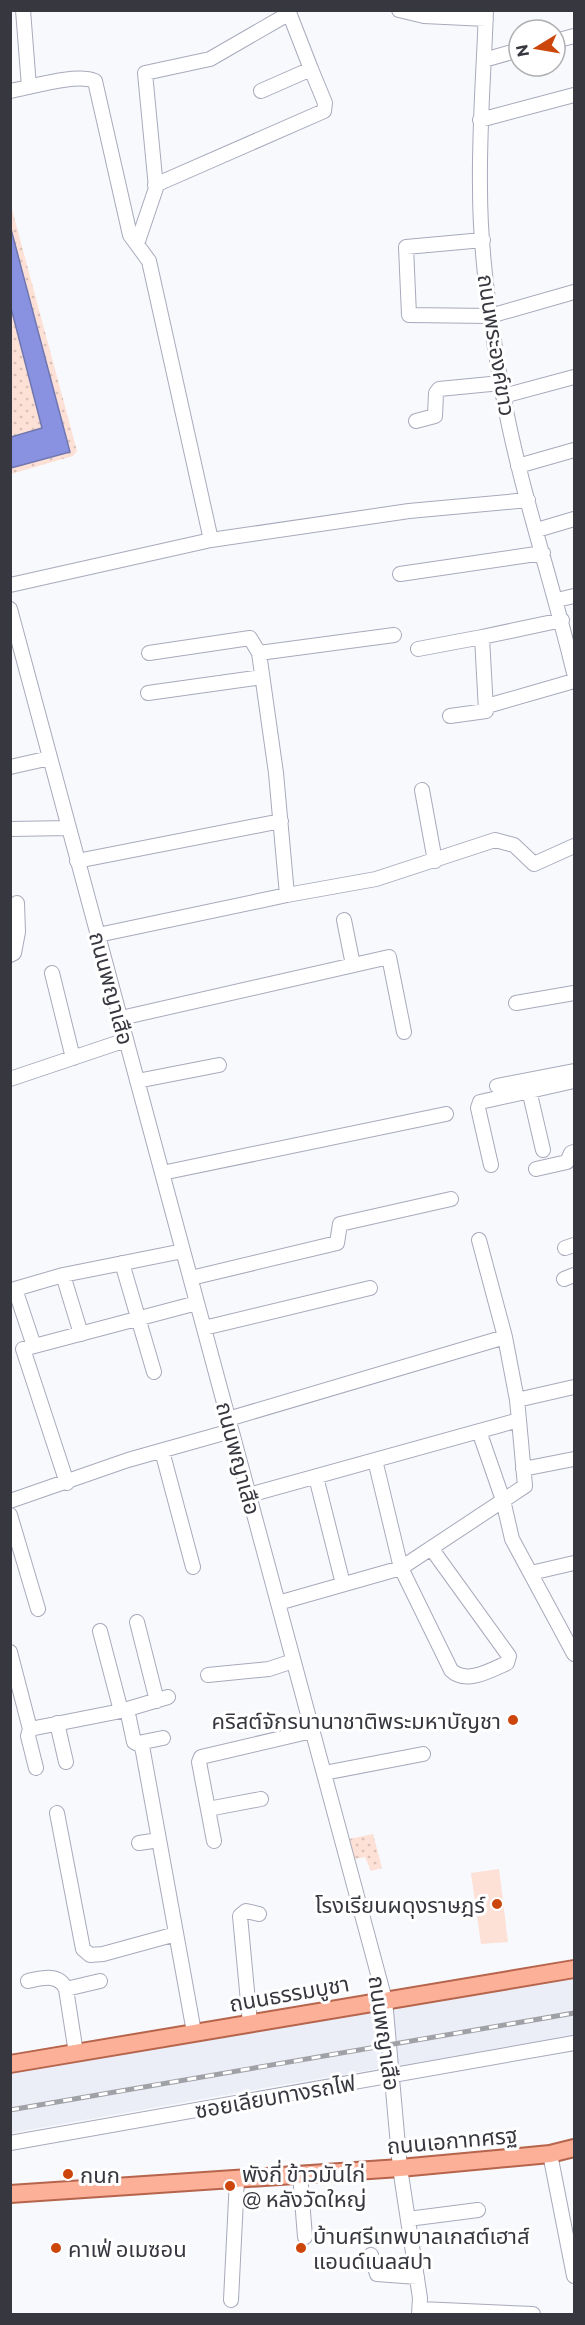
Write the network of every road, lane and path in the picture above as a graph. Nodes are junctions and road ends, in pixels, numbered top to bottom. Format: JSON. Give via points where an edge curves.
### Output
{"nodes":[{"id":1,"x":23,"y":10,"type":"edge"},
{"id":2,"x":399,"y":10,"type":"edge"},
{"id":3,"x":288,"y":12,"type":"edge"},
{"id":4,"x":486,"y":15,"type":"edge"},
{"id":5,"x":507,"y":53,"type":"edge"},
{"id":6,"x":484,"y":60,"type":"junction"},
{"id":7,"x":311,"y":69,"type":"junction"},
{"id":8,"x":29,"y":87,"type":"junction"},
{"id":9,"x":10,"y":91,"type":"edge"},
{"id":10,"x":261,"y":91,"type":"dead end"},
{"id":11,"x":574,"y":95,"type":"edge"},
{"id":12,"x":480,"y":120,"type":"junction"},
{"id":13,"x":155,"y":185,"type":"junction"},
{"id":14,"x":483,"y":240,"type":"junction"},
{"id":15,"x":137,"y":244,"type":"junction"},
{"id":16,"x":574,"y":292,"type":"edge"},
{"id":17,"x":490,"y":316,"type":"junction"},
{"id":18,"x":574,"y":377,"type":"edge"},
{"id":19,"x":502,"y":390,"type":"junction"},
{"id":20,"x":416,"y":421,"type":"dead end"},
{"id":21,"x":574,"y":450,"type":"edge"},
{"id":22,"x":518,"y":466,"type":"junction"},
{"id":23,"x":528,"y":500,"type":"junction"},
{"id":24,"x":574,"y":519,"type":"edge"},
{"id":25,"x":537,"y":530,"type":"junction"},
{"id":26,"x":211,"y":540,"type":"junction"},
{"id":27,"x":543,"y":553,"type":"junction"},
{"id":28,"x":400,"y":574,"type":"dead end"},
{"id":29,"x":10,"y":585,"type":"edge"},
{"id":30,"x":574,"y":596,"type":"edge"},
{"id":31,"x":557,"y":600,"type":"junction"},
{"id":32,"x":10,"y":609,"type":"edge"},
{"id":33,"x":562,"y":620,"type":"junction"},
{"id":34,"x":394,"y":635,"type":"dead end"},
{"id":35,"x":482,"y":637,"type":"junction"},
{"id":36,"x":418,"y":649,"type":"dead end"},
{"id":37,"x":148,"y":653,"type":"dead end"},
{"id":38,"x":259,"y":653,"type":"junction"},
{"id":39,"x":574,"y":672,"type":"edge"},
{"id":40,"x":262,"y":677,"type":"junction"},
{"id":41,"x":574,"y":681,"type":"edge"},
{"id":42,"x":148,"y":693,"type":"dead end"},
{"id":43,"x":487,"y":706,"type":"junction"},
{"id":44,"x":450,"y":716,"type":"dead end"},
{"id":45,"x":50,"y":758,"type":"junction"},
{"id":46,"x":10,"y":767,"type":"edge"},
{"id":47,"x":422,"y":790,"type":"dead end"},
{"id":48,"x":281,"y":821,"type":"junction"},
{"id":49,"x":69,"y":828,"type":"junction"},
{"id":50,"x":10,"y":829,"type":"edge"},
{"id":51,"x":574,"y":846,"type":"edge"},
{"id":52,"x":77,"y":861,"type":"junction"},
{"id":53,"x":435,"y":861,"type":"junction"},
{"id":54,"x":287,"y":895,"type":"junction"},
{"id":55,"x":17,"y":903,"type":"dead end"},
{"id":56,"x":344,"y":920,"type":"dead end"},
{"id":57,"x":98,"y":935,"type":"junction"},
{"id":58,"x":10,"y":955,"type":"edge"},
{"id":59,"x":353,"y":965,"type":"junction"},
{"id":60,"x":52,"y":973,"type":"dead end"},
{"id":61,"x":574,"y":993,"type":"edge"},
{"id":62,"x":516,"y":1003,"type":"dead end"},
{"id":63,"x":121,"y":1018,"type":"junction"},
{"id":64,"x":404,"y":1032,"type":"dead end"},
{"id":65,"x":126,"y":1040,"type":"junction"},
{"id":66,"x":73,"y":1058,"type":"junction"},
{"id":67,"x":219,"y":1065,"type":"dead end"},
{"id":68,"x":574,"y":1071,"type":"edge"},
{"id":69,"x":10,"y":1079,"type":"edge"},
{"id":70,"x":137,"y":1081,"type":"junction"},
{"id":71,"x":574,"y":1081,"type":"edge"},
{"id":72,"x":497,"y":1086,"type":"dead end"},
{"id":73,"x":529,"y":1090,"type":"junction"},
{"id":74,"x":446,"y":1114,"type":"dead end"},
{"id":75,"x":543,"y":1150,"type":"dead end"},
{"id":76,"x":574,"y":1152,"type":"edge"},
{"id":77,"x":491,"y":1165,"type":"dead end"},
{"id":78,"x":536,"y":1169,"type":"dead end"},
{"id":79,"x":162,"y":1173,"type":"junction"},
{"id":80,"x":451,"y":1199,"type":"dead end"},
{"id":81,"x":479,"y":1240,"type":"dead end"},
{"id":82,"x":183,"y":1251,"type":"junction"},
{"id":83,"x":122,"y":1263,"type":"junction"},
{"id":84,"x":63,"y":1275,"type":"junction"},
{"id":85,"x":190,"y":1278,"type":"junction"},
{"id":86,"x":370,"y":1288,"type":"dead end"},
{"id":87,"x":197,"y":1303,"type":"junction"},
{"id":88,"x":138,"y":1318,"type":"junction"},
{"id":89,"x":204,"y":1328,"type":"junction"},
{"id":90,"x":81,"y":1334,"type":"junction"},
{"id":91,"x":505,"y":1337,"type":"junction"},
{"id":92,"x":34,"y":1346,"type":"junction"},
{"id":93,"x":154,"y":1372,"type":"dead end"},
{"id":94,"x":574,"y":1387,"type":"edge"},
{"id":95,"x":517,"y":1400,"type":"junction"},
{"id":96,"x":519,"y":1420,"type":"junction"},
{"id":97,"x":230,"y":1425,"type":"junction"},
{"id":98,"x":479,"y":1431,"type":"junction"},
{"id":99,"x":162,"y":1452,"type":"junction"},
{"id":100,"x":574,"y":1459,"type":"edge"},
{"id":101,"x":375,"y":1460,"type":"junction"},
{"id":102,"x":523,"y":1469,"type":"junction"},
{"id":103,"x":316,"y":1477,"type":"junction"},
{"id":104,"x":67,"y":1483,"type":"junction"},
{"id":105,"x":249,"y":1495,"type":"junction"},
{"id":106,"x":503,"y":1500,"type":"junction"},
{"id":107,"x":10,"y":1501,"type":"edge"},
{"id":108,"x":10,"y":1515,"type":"edge"},
{"id":109,"x":431,"y":1548,"type":"junction"},
{"id":110,"x":574,"y":1563,"type":"edge"},
{"id":111,"x":193,"y":1567,"type":"dead end"},
{"id":112,"x":401,"y":1568,"type":"junction"},
{"id":113,"x":531,"y":1573,"type":"junction"},
{"id":114,"x":343,"y":1584,"type":"junction"},
{"id":115,"x":278,"y":1603,"type":"junction"},
{"id":116,"x":38,"y":1609,"type":"dead end"},
{"id":117,"x":137,"y":1622,"type":"dead end"},
{"id":118,"x":100,"y":1631,"type":"dead end"},
{"id":119,"x":573,"y":1647,"type":"edge"},
{"id":120,"x":10,"y":1652,"type":"edge"},
{"id":121,"x":293,"y":1661,"type":"junction"},
{"id":122,"x":208,"y":1675,"type":"dead end"},
{"id":123,"x":124,"y":1710,"type":"junction"},
{"id":124,"x":57,"y":1723,"type":"junction"},
{"id":125,"x":30,"y":1729,"type":"junction"},
{"id":126,"x":312,"y":1731,"type":"junction"},
{"id":127,"x":163,"y":1738,"type":"dead end"},
{"id":128,"x":138,"y":1743,"type":"junction"},
{"id":129,"x":423,"y":1754,"type":"dead end"},
{"id":130,"x":66,"y":1762,"type":"dead end"},
{"id":131,"x":36,"y":1768,"type":"dead end"},
{"id":132,"x":324,"y":1773,"type":"junction"},
{"id":133,"x":261,"y":1799,"type":"dead end"},
{"id":134,"x":208,"y":1809,"type":"junction"},
{"id":135,"x":57,"y":1813,"type":"dead end"},
{"id":136,"x":159,"y":1840,"type":"junction"},
{"id":137,"x":214,"y":1841,"type":"dead end"},
{"id":138,"x":139,"y":1843,"type":"dead end"},
{"id":139,"x":259,"y":1914,"type":"dead end"},
{"id":140,"x":176,"y":1934,"type":"junction"},
{"id":141,"x":574,"y":1969,"type":"edge"},
{"id":142,"x":28,"y":1981,"type":"dead end"},
{"id":143,"x":100,"y":1981,"type":"dead end"},
{"id":144,"x":66,"y":1989,"type":"junction"},
{"id":145,"x":385,"y":2000,"type":"junction"},
{"id":146,"x":250,"y":2022,"type":"junction"},
{"id":147,"x":194,"y":2032,"type":"junction"},
{"id":148,"x":574,"y":2043,"type":"edge"},
{"id":149,"x":76,"y":2053,"type":"junction"},
{"id":150,"x":10,"y":2064,"type":"edge"},
{"id":151,"x":393,"y":2075,"type":"junction"},
{"id":152,"x":10,"y":2143,"type":"edge"},
{"id":153,"x":574,"y":2148,"type":"edge"},
{"id":154,"x":550,"y":2154,"type":"junction"},
{"id":155,"x":400,"y":2168,"type":"junction"},
{"id":156,"x":300,"y":2174,"type":"junction"},
{"id":157,"x":237,"y":2179,"type":"junction"},
{"id":158,"x":10,"y":2194,"type":"edge"},
{"id":159,"x":478,"y":2210,"type":"dead end"},
{"id":160,"x":408,"y":2219,"type":"junction"},
{"id":161,"x":305,"y":2236,"type":"dead end"},
{"id":162,"x":370,"y":2255,"type":"dead end"},
{"id":163,"x":574,"y":2276,"type":"edge"},
{"id":164,"x":417,"y":2277,"type":"junction"},
{"id":165,"x":231,"y":2300,"type":"dead end"},
{"id":166,"x":420,"y":2312,"type":"edge"},
{"id":167,"x":533,"y":2314,"type":"edge"}],
"edges":[{"from":1,"to":8,"type":"street"},
{"from":2,"to":4,"type":"street","via":[[424,16]]},
{"from":3,"to":7,"type":"street"},
{"from":3,"to":13,"type":"street","via":[[210,59],[145,73]]},
{"from":4,"to":6,"type":"street","name":"ถนนพระองค์ขาว"},
{"from":5,"to":6,"type":"street"},
{"from":6,"to":12,"type":"street","name":"ถนนพระองค์ขาว"},
{"from":7,"to":10,"type":"street"},
{"from":7,"to":13,"type":"street","via":[[325,104],[324,111]]},
{"from":8,"to":9,"type":"street"},
{"from":8,"to":15,"type":"street","via":[[88,78],[95,81],[129,235]]},
{"from":11,"to":12,"type":"street"},
{"from":12,"to":14,"type":"street","name":"ถนนพระองค์ขาว"},
{"from":13,"to":15,"type":"street"},
{"from":14,"to":17,"type":"street","name":"ถนนพระองค์ขาว"},
{"from":14,"to":17,"type":"street","via":[[406,247],[409,315]]},
{"from":15,"to":26,"type":"street","via":[[149,261]]},
{"from":16,"to":17,"type":"street"},
{"from":17,"to":19,"type":"street","name":"ถนนพระองค์ขาว"},
{"from":18,"to":19,"type":"street"},
{"from":19,"to":20,"type":"street","via":[[439,389],[435,416]]},
{"from":19,"to":22,"type":"street","name":"ถนนพระองค์ขาว"},
{"from":21,"to":22,"type":"street"},
{"from":22,"to":23,"type":"street","name":"ถนนพระองค์ขาว"},
{"from":23,"to":25,"type":"street","name":"ถนนพระองค์ขาว"},
{"from":23,"to":26,"type":"street","via":[[409,511]]},
{"from":24,"to":25,"type":"street"},
{"from":25,"to":27,"type":"street","name":"ถนนพระองค์ขาว"},
{"from":26,"to":29,"type":"street"},
{"from":27,"to":28,"type":"street"},
{"from":27,"to":31,"type":"street","name":"ถนนพระองค์ขาว"},
{"from":30,"to":31,"type":"street"},
{"from":31,"to":33,"type":"street","name":"ถนนพระองค์ขาว"},
{"from":32,"to":45,"type":"street","name":"ถนนพญาเสือ"},
{"from":33,"to":35,"type":"street"},
{"from":33,"to":39,"type":"street","name":"ถนนพระองค์ขาว"},
{"from":34,"to":38,"type":"street"},
{"from":35,"to":36,"type":"street"},
{"from":35,"to":43,"type":"street"},
{"from":37,"to":38,"type":"street","via":[[250,638]]},
{"from":38,"to":40,"type":"street"},
{"from":40,"to":42,"type":"street"},
{"from":40,"to":48,"type":"street"},
{"from":41,"to":43,"type":"street"},
{"from":43,"to":44,"type":"street","via":[[486,711]]},
{"from":45,"to":46,"type":"street"},
{"from":45,"to":49,"type":"street","name":"ถนนพญาเสือ"},
{"from":47,"to":53,"type":"street"},
{"from":48,"to":52,"type":"street"},
{"from":48,"to":54,"type":"street"},
{"from":49,"to":50,"type":"street"},
{"from":49,"to":52,"type":"street","name":"ถนนพญาเสือ"},
{"from":51,"to":53,"type":"street","via":[[534,864],[514,845],[495,840]]},
{"from":52,"to":57,"type":"street","name":"ถนนพญาเสือ"},
{"from":53,"to":54,"type":"street","via":[[376,879]]},
{"from":54,"to":57,"type":"street"},
{"from":55,"to":58,"type":"street","via":[[17,943]]},
{"from":56,"to":59,"type":"street"},
{"from":57,"to":63,"type":"street","name":"ถนนพญาเสือ"},
{"from":59,"to":63,"type":"street"},
{"from":59,"to":64,"type":"street","via":[[389,957]]},
{"from":60,"to":66,"type":"street"},
{"from":61,"to":62,"type":"street"},
{"from":63,"to":65,"type":"street","name":"ถนนพญาเสือ"},
{"from":65,"to":66,"type":"street"},
{"from":65,"to":70,"type":"street","name":"ถนนพญาเสือ"},
{"from":66,"to":69,"type":"street"},
{"from":67,"to":70,"type":"street"},
{"from":68,"to":72,"type":"street"},
{"from":70,"to":79,"type":"street","name":"ถนนพญาเสือ"},
{"from":71,"to":73,"type":"street"},
{"from":73,"to":75,"type":"street"},
{"from":73,"to":77,"type":"street","via":[[478,1104]]},
{"from":74,"to":79,"type":"street"},
{"from":76,"to":78,"type":"street","via":[[567,1162]]},
{"from":79,"to":82,"type":"street","name":"ถนนพญาเสือ"},
{"from":80,"to":85,"type":"street","via":[[340,1224],[337,1243]]},
{"from":81,"to":91,"type":"street"},
{"from":82,"to":83,"type":"street"},
{"from":82,"to":85,"type":"street","name":"ถนนพญาเสือ"},
{"from":83,"to":84,"type":"street"},
{"from":83,"to":88,"type":"street"},
{"from":84,"to":90,"type":"street"},
{"from":84,"to":92,"type":"street","via":[[15,1289]]},
{"from":85,"to":87,"type":"street","name":"ถนนพญาเสือ"},
{"from":86,"to":89,"type":"street"},
{"from":87,"to":88,"type":"street"},
{"from":87,"to":89,"type":"street","name":"ถนนพญาเสือ"},
{"from":88,"to":90,"type":"street"},
{"from":88,"to":93,"type":"street"},
{"from":89,"to":97,"type":"street","name":"ถนนพญาเสือ"},
{"from":90,"to":92,"type":"street"},
{"from":91,"to":95,"type":"street"},
{"from":91,"to":97,"type":"street"},
{"from":92,"to":104,"type":"street","via":[[23,1349]]},
{"from":94,"to":95,"type":"street"},
{"from":95,"to":96,"type":"street"},
{"from":96,"to":98,"type":"street"},
{"from":96,"to":102,"type":"street"},
{"from":97,"to":99,"type":"street"},
{"from":97,"to":105,"type":"street","name":"ถนนพญาเสือ"},
{"from":98,"to":101,"type":"street"},
{"from":98,"to":106,"type":"street"},
{"from":99,"to":104,"type":"street"},
{"from":99,"to":111,"type":"street"},
{"from":100,"to":102,"type":"street"},
{"from":101,"to":103,"type":"street"},
{"from":101,"to":112,"type":"street"},
{"from":102,"to":106,"type":"street","via":[[525,1486]]},
{"from":103,"to":105,"type":"street"},
{"from":103,"to":114,"type":"street"},
{"from":104,"to":107,"type":"street"},
{"from":105,"to":115,"type":"street","name":"ถนนพญาเสือ"},
{"from":106,"to":109,"type":"street"},
{"from":106,"to":113,"type":"street","via":[[512,1539]]},
{"from":108,"to":116,"type":"street"},
{"from":109,"to":112,"type":"street"},
{"from":109,"to":112,"type":"street","via":[[509,1656],[507,1663],[475,1676],[454,1673]]},
{"from":110,"to":113,"type":"street"},
{"from":112,"to":114,"type":"street"},
{"from":113,"to":119,"type":"street"},
{"from":114,"to":115,"type":"street"},
{"from":115,"to":121,"type":"street","name":"ถนนพญาเสือ"},
{"from":117,"to":123,"type":"street","via":[[162,1699]]},
{"from":118,"to":123,"type":"street"},
{"from":120,"to":125,"type":"street"},
{"from":121,"to":122,"type":"street","via":[[269,1669]]},
{"from":121,"to":126,"type":"street","name":"ถนนพญาเสือ"},
{"from":123,"to":124,"type":"street"},
{"from":123,"to":128,"type":"street","via":[[134,1742]]},
{"from":124,"to":125,"type":"street"},
{"from":124,"to":130,"type":"street"},
{"from":125,"to":131,"type":"street","via":[[28,1736]]},
{"from":126,"to":132,"type":"street","name":"ถนนพญาเสือ"},
{"from":126,"to":134,"type":"street","via":[[203,1756],[199,1762]]},
{"from":127,"to":128,"type":"street"},
{"from":128,"to":136,"type":"street","via":[[142,1746]]},
{"from":129,"to":132,"type":"street"},
{"from":132,"to":145,"type":"street","name":"ถนนพญาเสือ"},
{"from":133,"to":134,"type":"street"},
{"from":134,"to":137,"type":"street"},
{"from":135,"to":140,"type":"street","via":[[86,1952],[103,1954]]},
{"from":136,"to":138,"type":"street"},
{"from":136,"to":140,"type":"street"},
{"from":139,"to":146,"type":"street","via":[[246,1911],[240,1916]]},
{"from":140,"to":147,"type":"street"},
{"from":141,"to":145,"type":"main road","name":"ถนนธรรมบูชา"},
{"from":142,"to":144,"type":"street","via":[[54,1978]]},
{"from":143,"to":144,"type":"street"},
{"from":144,"to":149,"type":"street"},
{"from":145,"to":146,"type":"main road","name":"ถนนธรรมบูชา"},
{"from":145,"to":151,"type":"street","name":"ถนนพญาเสือ"},
{"from":146,"to":147,"type":"main road","name":"ถนนธรรมบูชา"},
{"from":147,"to":149,"type":"main road","name":"ถนนธรรมบูชา"},
{"from":148,"to":151,"type":"street","name":"ซอยเลียบทางรถไฟ"},
{"from":149,"to":150,"type":"main road","name":"ถนนธรรมบูชา"},
{"from":151,"to":152,"type":"street","name":"ซอยเลียบทางรถไฟ"},
{"from":151,"to":155,"type":"street","name":"ถนนพญาเสือ"},
{"from":153,"to":154,"type":"main road","name":"ถนนเอกาทศรฐ"},
{"from":154,"to":155,"type":"main road","name":"ถนนเอกาทศรฐ"},
{"from":154,"to":163,"type":"street"},
{"from":155,"to":156,"type":"main road","name":"ถนนเอกาทศรฐ"},
{"from":155,"to":160,"type":"street","name":"ถนนพญาเสือ"},
{"from":156,"to":157,"type":"main road","name":"ถนนเอกาทศรฐ"},
{"from":156,"to":161,"type":"street"},
{"from":157,"to":158,"type":"main road","name":"ถนนเอกาทศรฐ"},
{"from":157,"to":165,"type":"street"},
{"from":159,"to":160,"type":"street"},
{"from":160,"to":164,"type":"street","name":"ถนนพญาเสือ"},
{"from":162,"to":164,"type":"street","via":[[377,2274]]},
{"from":164,"to":166,"type":"street","name":"ถนนพญาเสือ"},
{"from":166,"to":167,"type":"street"}]}
